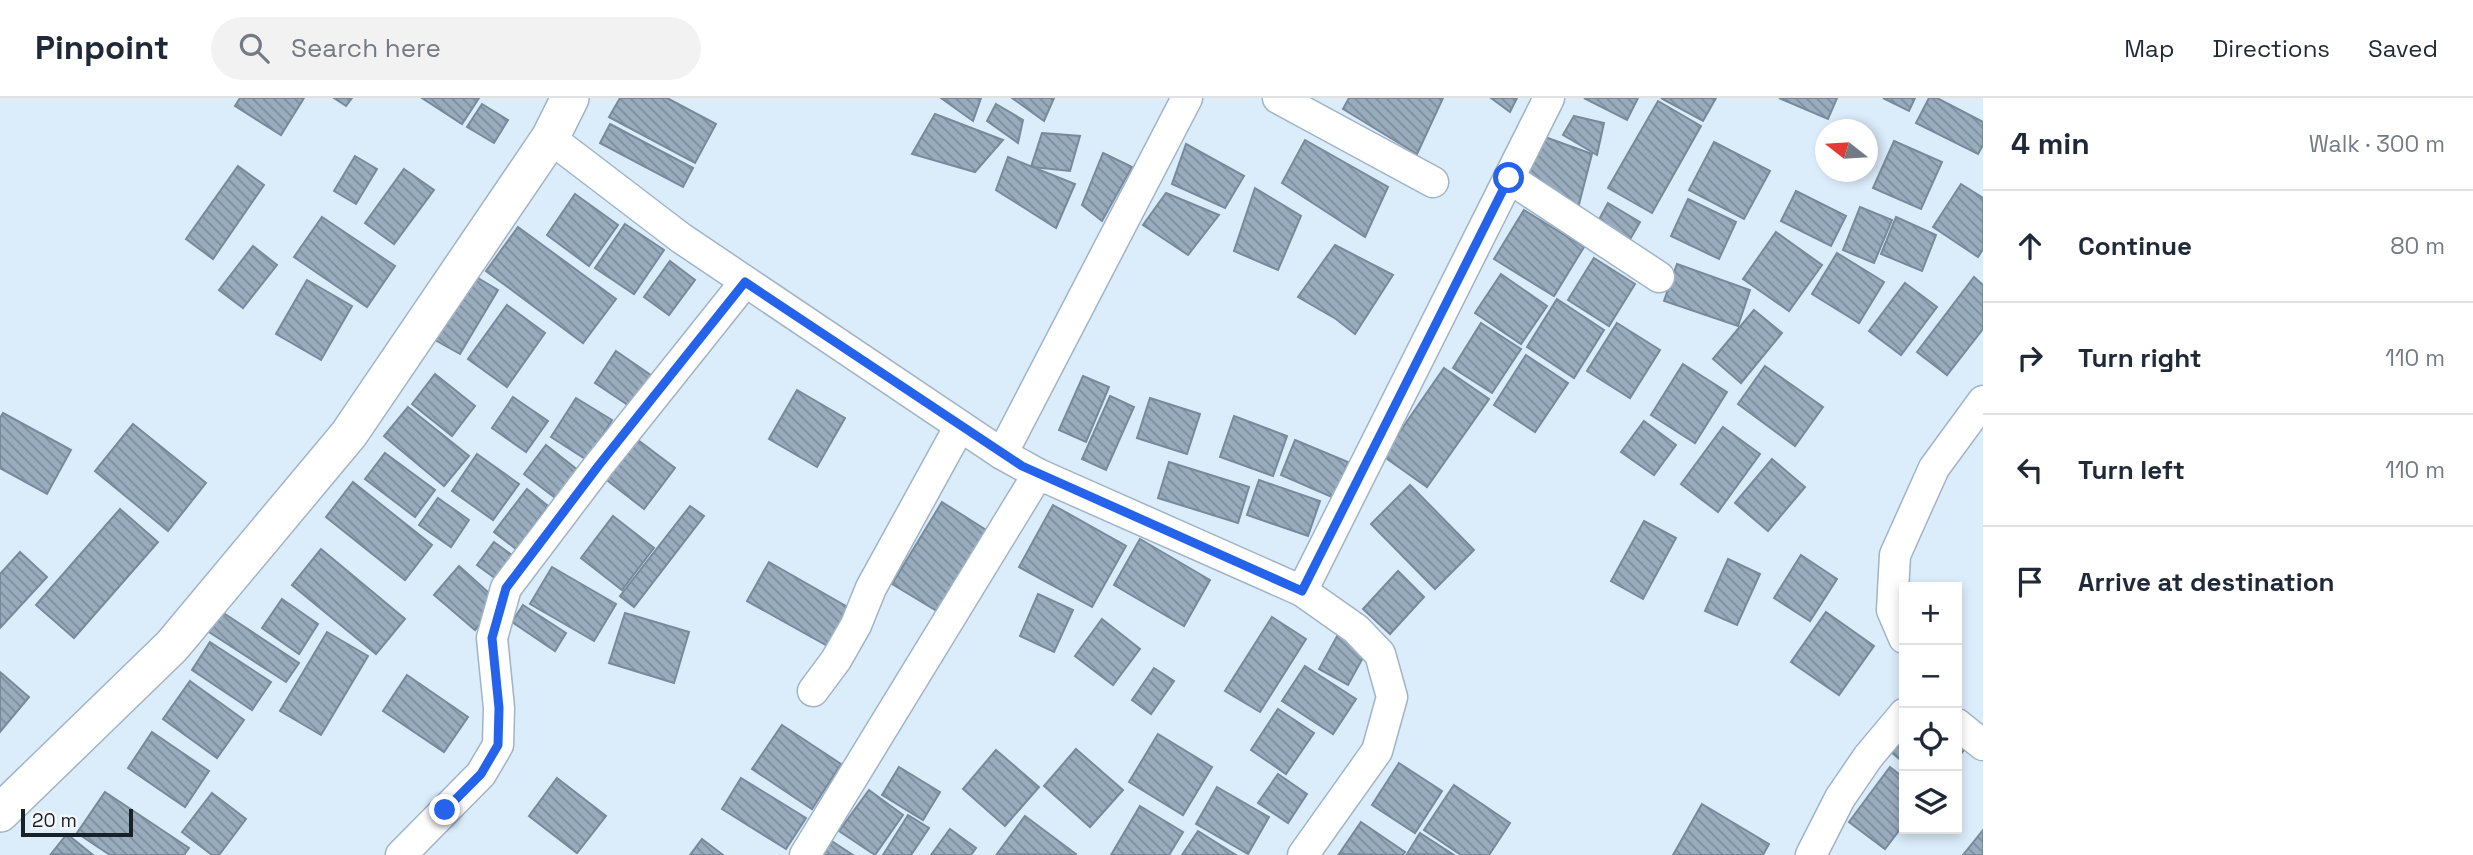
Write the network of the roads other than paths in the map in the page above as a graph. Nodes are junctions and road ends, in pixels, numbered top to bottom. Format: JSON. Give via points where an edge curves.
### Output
{"nodes":[{"id":1,"x":570,"y":98,"type":"edge"},
{"id":2,"x":1187,"y":98,"type":"edge"},
{"id":3,"x":1278,"y":98,"type":"edge"},
{"id":4,"x":1549,"y":98,"type":"edge"},
{"id":5,"x":550,"y":138,"type":"junction"},
{"id":6,"x":1509,"y":178,"type":"junction"},
{"id":7,"x":1433,"y":181,"type":"dead end"},
{"id":8,"x":1659,"y":277,"type":"dead end"},
{"id":9,"x":745,"y":282,"type":"junction"},
{"id":10,"x":1983,"y":401,"type":"edge"},
{"id":11,"x":960,"y":426,"type":"junction"},
{"id":12,"x":1002,"y":454,"type":"junction"},
{"id":13,"x":1038,"y":474,"type":"junction"},
{"id":14,"x":1302,"y":591,"type":"junction"},
{"id":15,"x":1899,"y":626,"type":"edge"},
{"id":16,"x":813,"y":691,"type":"dead end"},
{"id":17,"x":1899,"y":719,"type":"edge"},
{"id":18,"x":1962,"y":728,"type":"edge"},
{"id":19,"x":1983,"y":745,"type":"edge"},
{"id":20,"x":1,"y":812,"type":"edge"},
{"id":21,"x":401,"y":855,"type":"edge"},
{"id":22,"x":805,"y":855,"type":"edge"},
{"id":23,"x":1303,"y":855,"type":"edge"},
{"id":24,"x":1811,"y":855,"type":"edge"}],
"edges":[{"from":1,"to":5,"type":"street"},
{"from":2,"to":12,"type":"street"},
{"from":3,"to":7,"type":"street"},
{"from":4,"to":6,"type":"street"},
{"from":5,"to":9,"type":"street"},
{"from":5,"to":20,"type":"street","via":[[349,434],[172,646]]},
{"from":6,"to":8,"type":"street"},
{"from":6,"to":14,"type":"street"},
{"from":9,"to":11,"type":"street"},
{"from":9,"to":21,"type":"street","via":[[506,588],[492,638],[498,745],[481,774]]},
{"from":10,"to":15,"type":"street","via":[[1934,468],[1895,555],[1892,610]]},
{"from":11,"to":12,"type":"street"},
{"from":11,"to":16,"type":"street","via":[[871,588],[856,625]]},
{"from":12,"to":13,"type":"street"},
{"from":13,"to":14,"type":"street"},
{"from":13,"to":22,"type":"street"},
{"from":14,"to":23,"type":"street","via":[[1356,629],[1380,654],[1392,697],[1377,751]]},
{"from":17,"to":24,"type":"street","via":[[1840,798]]},
{"from":18,"to":19,"type":"street"}]}
